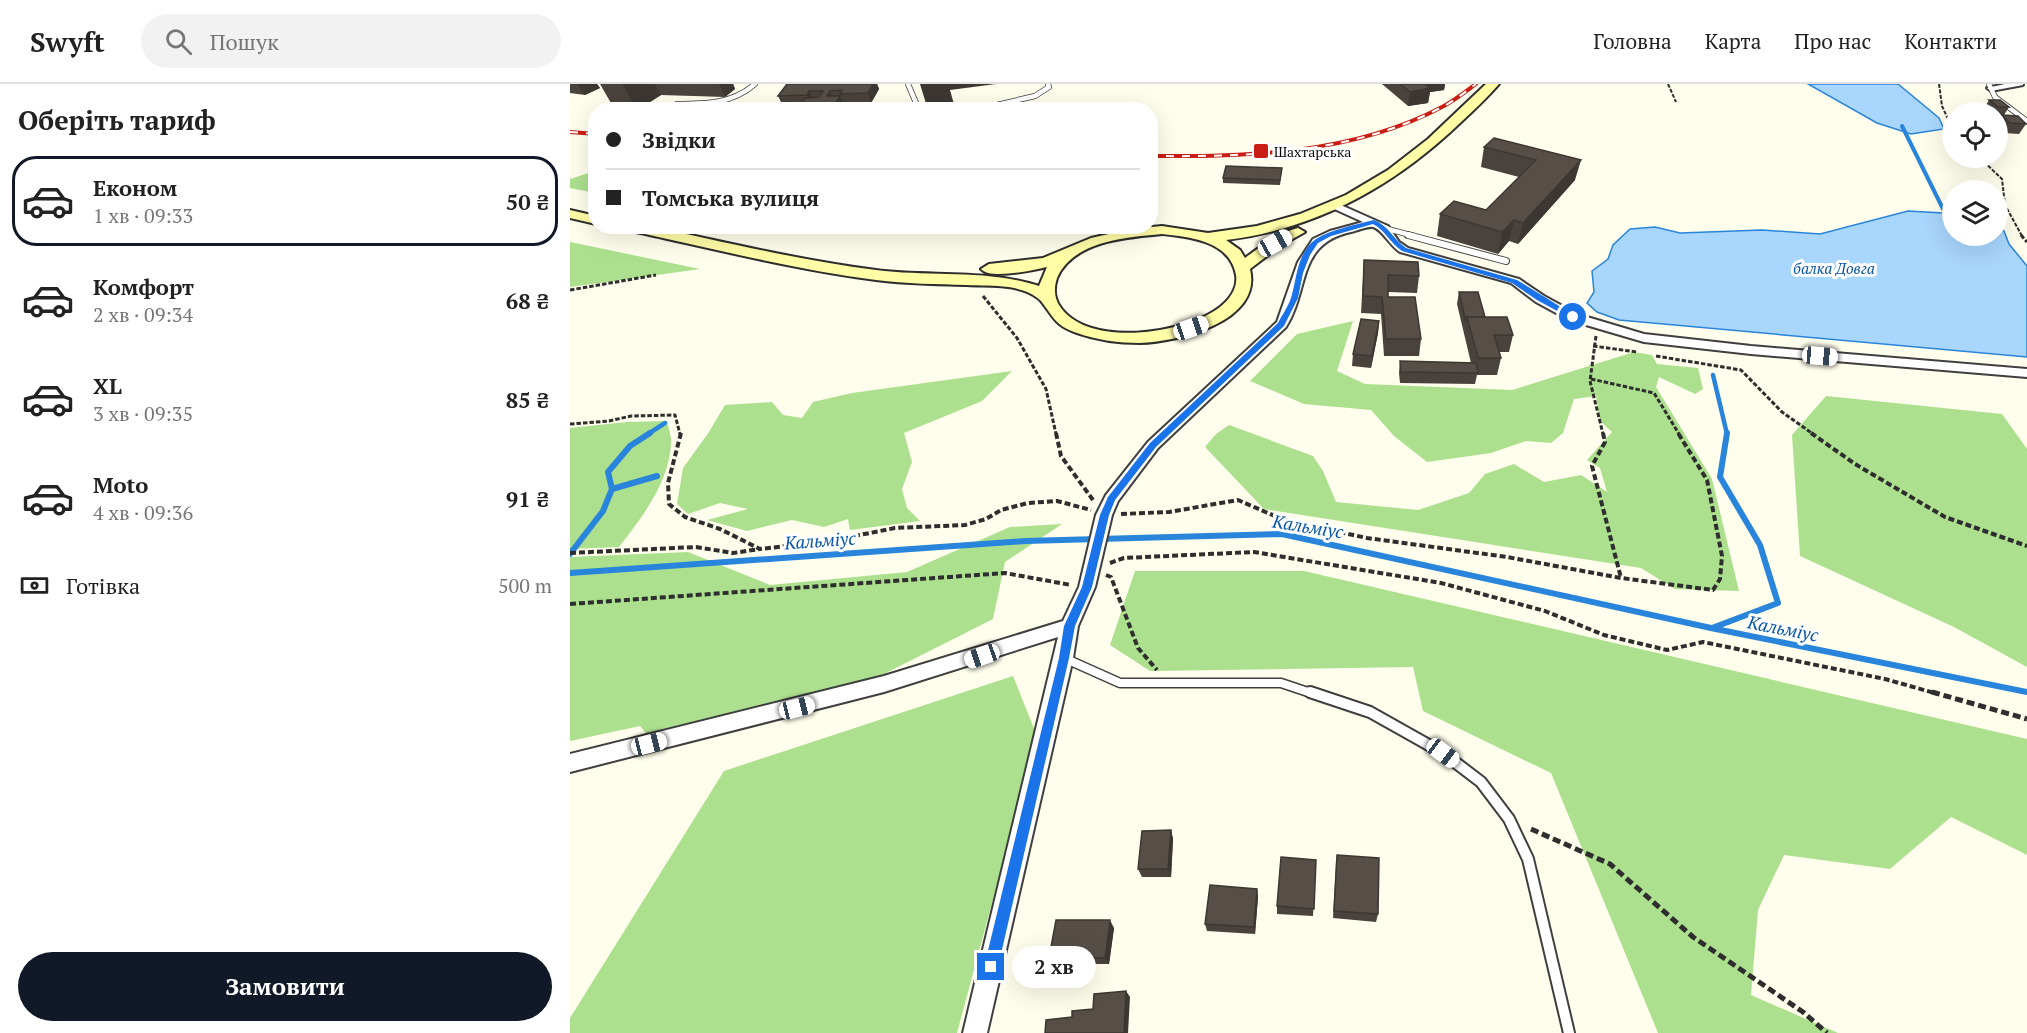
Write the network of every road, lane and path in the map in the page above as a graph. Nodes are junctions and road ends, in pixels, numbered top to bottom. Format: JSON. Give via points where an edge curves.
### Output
{"nodes":[{"id":1,"x":754,"y":84,"type":"edge"},
{"id":2,"x":908,"y":84,"type":"edge"},
{"id":3,"x":1048,"y":84,"type":"edge"},
{"id":4,"x":1668,"y":84,"type":"edge"},
{"id":5,"x":1939,"y":84,"type":"edge"},
{"id":6,"x":2018,"y":84,"type":"edge"},
{"id":7,"x":1990,"y":86,"type":"edge"},
{"id":8,"x":2027,"y":86,"type":"edge"},
{"id":9,"x":1498,"y":88,"type":"edge"},
{"id":10,"x":725,"y":102,"type":"edge"},
{"id":11,"x":916,"y":102,"type":"edge"},
{"id":12,"x":1009,"y":102,"type":"edge"},
{"id":13,"x":1676,"y":102,"type":"dead end"},
{"id":14,"x":1942,"y":106,"type":"edge"},
{"id":15,"x":2027,"y":121,"type":"edge"},
{"id":16,"x":570,"y":203,"type":"edge"},
{"id":17,"x":1334,"y":205,"type":"junction"},
{"id":18,"x":588,"y":206,"type":"edge"},
{"id":19,"x":1349,"y":212,"type":"junction"},
{"id":20,"x":2008,"y":213,"type":"edge"},
{"id":21,"x":570,"y":214,"type":"edge"},
{"id":22,"x":588,"y":218,"type":"edge"},
{"id":23,"x":1379,"y":225,"type":"junction"},
{"id":24,"x":1158,"y":230,"type":"edge"},
{"id":25,"x":665,"y":234,"type":"edge"},
{"id":26,"x":721,"y":234,"type":"edge"},
{"id":27,"x":1123,"y":234,"type":"edge"},
{"id":28,"x":1208,"y":238,"type":"junction"},
{"id":29,"x":2027,"y":242,"type":"edge"},
{"id":30,"x":1088,"y":244,"type":"junction"},
{"id":31,"x":1506,"y":261,"type":"dead end"},
{"id":32,"x":1244,"y":267,"type":"junction"},
{"id":33,"x":656,"y":275,"type":"dead end"},
{"id":34,"x":971,"y":281,"type":"junction"},
{"id":35,"x":570,"y":291,"type":"edge"},
{"id":36,"x":1047,"y":298,"type":"junction"},
{"id":37,"x":1598,"y":326,"type":"junction"},
{"id":38,"x":1593,"y":346,"type":"junction"},
{"id":39,"x":1642,"y":353,"type":"dead end"},
{"id":40,"x":1652,"y":355,"type":"dead end"},
{"id":41,"x":2027,"y":373,"type":"edge"},
{"id":42,"x":1591,"y":379,"type":"junction"},
{"id":43,"x":570,"y":424,"type":"edge"},
{"id":44,"x":1104,"y":515,"type":"junction"},
{"id":45,"x":2027,"y":546,"type":"edge"},
{"id":46,"x":760,"y":549,"type":"junction"},
{"id":47,"x":570,"y":553,"type":"edge"},
{"id":48,"x":1091,"y":571,"type":"junction"},
{"id":49,"x":1621,"y":578,"type":"junction"},
{"id":50,"x":570,"y":604,"type":"edge"},
{"id":51,"x":1069,"y":626,"type":"junction"},
{"id":52,"x":1064,"y":658,"type":"junction"},
{"id":53,"x":1164,"y":682,"type":"junction"},
{"id":54,"x":2027,"y":719,"type":"edge"},
{"id":55,"x":570,"y":763,"type":"edge"},
{"id":56,"x":1509,"y":819,"type":"junction"},
{"id":57,"x":975,"y":1033,"type":"edge"},
{"id":58,"x":1569,"y":1033,"type":"edge"},
{"id":59,"x":1827,"y":1033,"type":"edge"}],
"edges":[{"from":1,"to":10,"type":"lane"},
{"from":2,"to":11,"type":"lane"},
{"from":3,"to":12,"type":"lane","via":[[1044,92]]},
{"from":4,"to":13,"type":"path"},
{"from":5,"to":14,"type":"path"},
{"from":6,"to":7,"type":"street"},
{"from":6,"to":8,"type":"street"},
{"from":7,"to":15,"type":"lane","via":[[1995,97]]},
{"from":9,"to":17,"type":"main road","via":[[1393,173]]},
{"from":9,"to":19,"type":"main road","via":[[1464,131],[1409,176]]},
{"from":16,"to":18,"type":"main road"},
{"from":17,"to":19,"type":"street"},
{"from":17,"to":28,"type":"main road","via":[[1264,231]]},
{"from":19,"to":23,"type":"street"},
{"from":19,"to":32,"type":"main road","via":[[1285,237]]},
{"from":20,"to":29,"type":"path"},
{"from":21,"to":22,"type":"main road"},
{"from":23,"to":31,"type":"lane"},
{"from":23,"to":37,"type":"street","via":[[1404,250],[1515,281],[1573,317]]},
{"from":23,"to":44,"type":"street","via":[[1329,235],[1316,242],[1306,255],[1282,324],[1153,445],[1118,489]]},
{"from":24,"to":28,"type":"main road"},
{"from":25,"to":34,"type":"main road","via":[[833,269]]},
{"from":26,"to":30,"type":"main road","via":[[886,264],[976,269],[1036,265],[1059,259]]},
{"from":27,"to":30,"type":"main road"},
{"from":28,"to":32,"type":"main road","via":[[1231,250]]},
{"from":30,"to":36,"type":"main road","via":[[1055,268],[1049,278]]},
{"from":32,"to":36,"type":"main road","via":[[1245,282],[1239,297],[1225,311],[1187,329],[1149,337],[1093,333],[1055,312]]},
{"from":33,"to":35,"type":"path"},
{"from":34,"to":36,"type":"main road","via":[[1010,282]]},
{"from":34,"to":44,"type":"path","via":[[1017,338],[1046,389],[1061,456]]},
{"from":37,"to":38,"type":"path"},
{"from":37,"to":41,"type":"street","via":[[1644,338],[1739,349]]},
{"from":38,"to":39,"type":"path"},
{"from":38,"to":42,"type":"path"},
{"from":40,"to":45,"type":"path","via":[[1741,370],[1782,412],[1855,464],[1945,517]]},
{"from":42,"to":49,"type":"path","via":[[1605,442],[1592,466]]},
{"from":42,"to":49,"type":"path","via":[[1654,393],[1707,480],[1722,556],[1720,579],[1713,590]]},
{"from":43,"to":46,"type":"path","via":[[675,415],[681,432],[668,483],[669,504],[685,517]]},
{"from":44,"to":46,"type":"path","via":[[1057,501],[1028,503],[965,525],[895,528]]},
{"from":44,"to":48,"type":"street"},
{"from":44,"to":49,"type":"path","via":[[1169,512],[1238,500],[1284,520],[1367,538],[1507,557]]},
{"from":46,"to":47,"type":"path","via":[[733,553],[696,547]]},
{"from":48,"to":50,"type":"path","via":[[1005,573]]},
{"from":48,"to":51,"type":"street"},
{"from":48,"to":53,"type":"path","via":[[1111,577],[1138,648]]},
{"from":48,"to":54,"type":"path","via":[[1124,558],[1254,552],[1441,583],[1545,611],[1604,635],[1667,650],[1703,642],[1885,679]]},
{"from":51,"to":52,"type":"street"},
{"from":51,"to":55,"type":"street","via":[[963,663],[818,703]]},
{"from":52,"to":53,"type":"lane","via":[[1120,683]]},
{"from":52,"to":57,"type":"street"},
{"from":53,"to":56,"type":"lane","via":[[1281,683],[1370,712],[1443,753],[1481,782]]},
{"from":56,"to":58,"type":"lane","via":[[1528,859]]},
{"from":56,"to":59,"type":"path","via":[[1610,864],[1693,938],[1803,1012]]}]}
